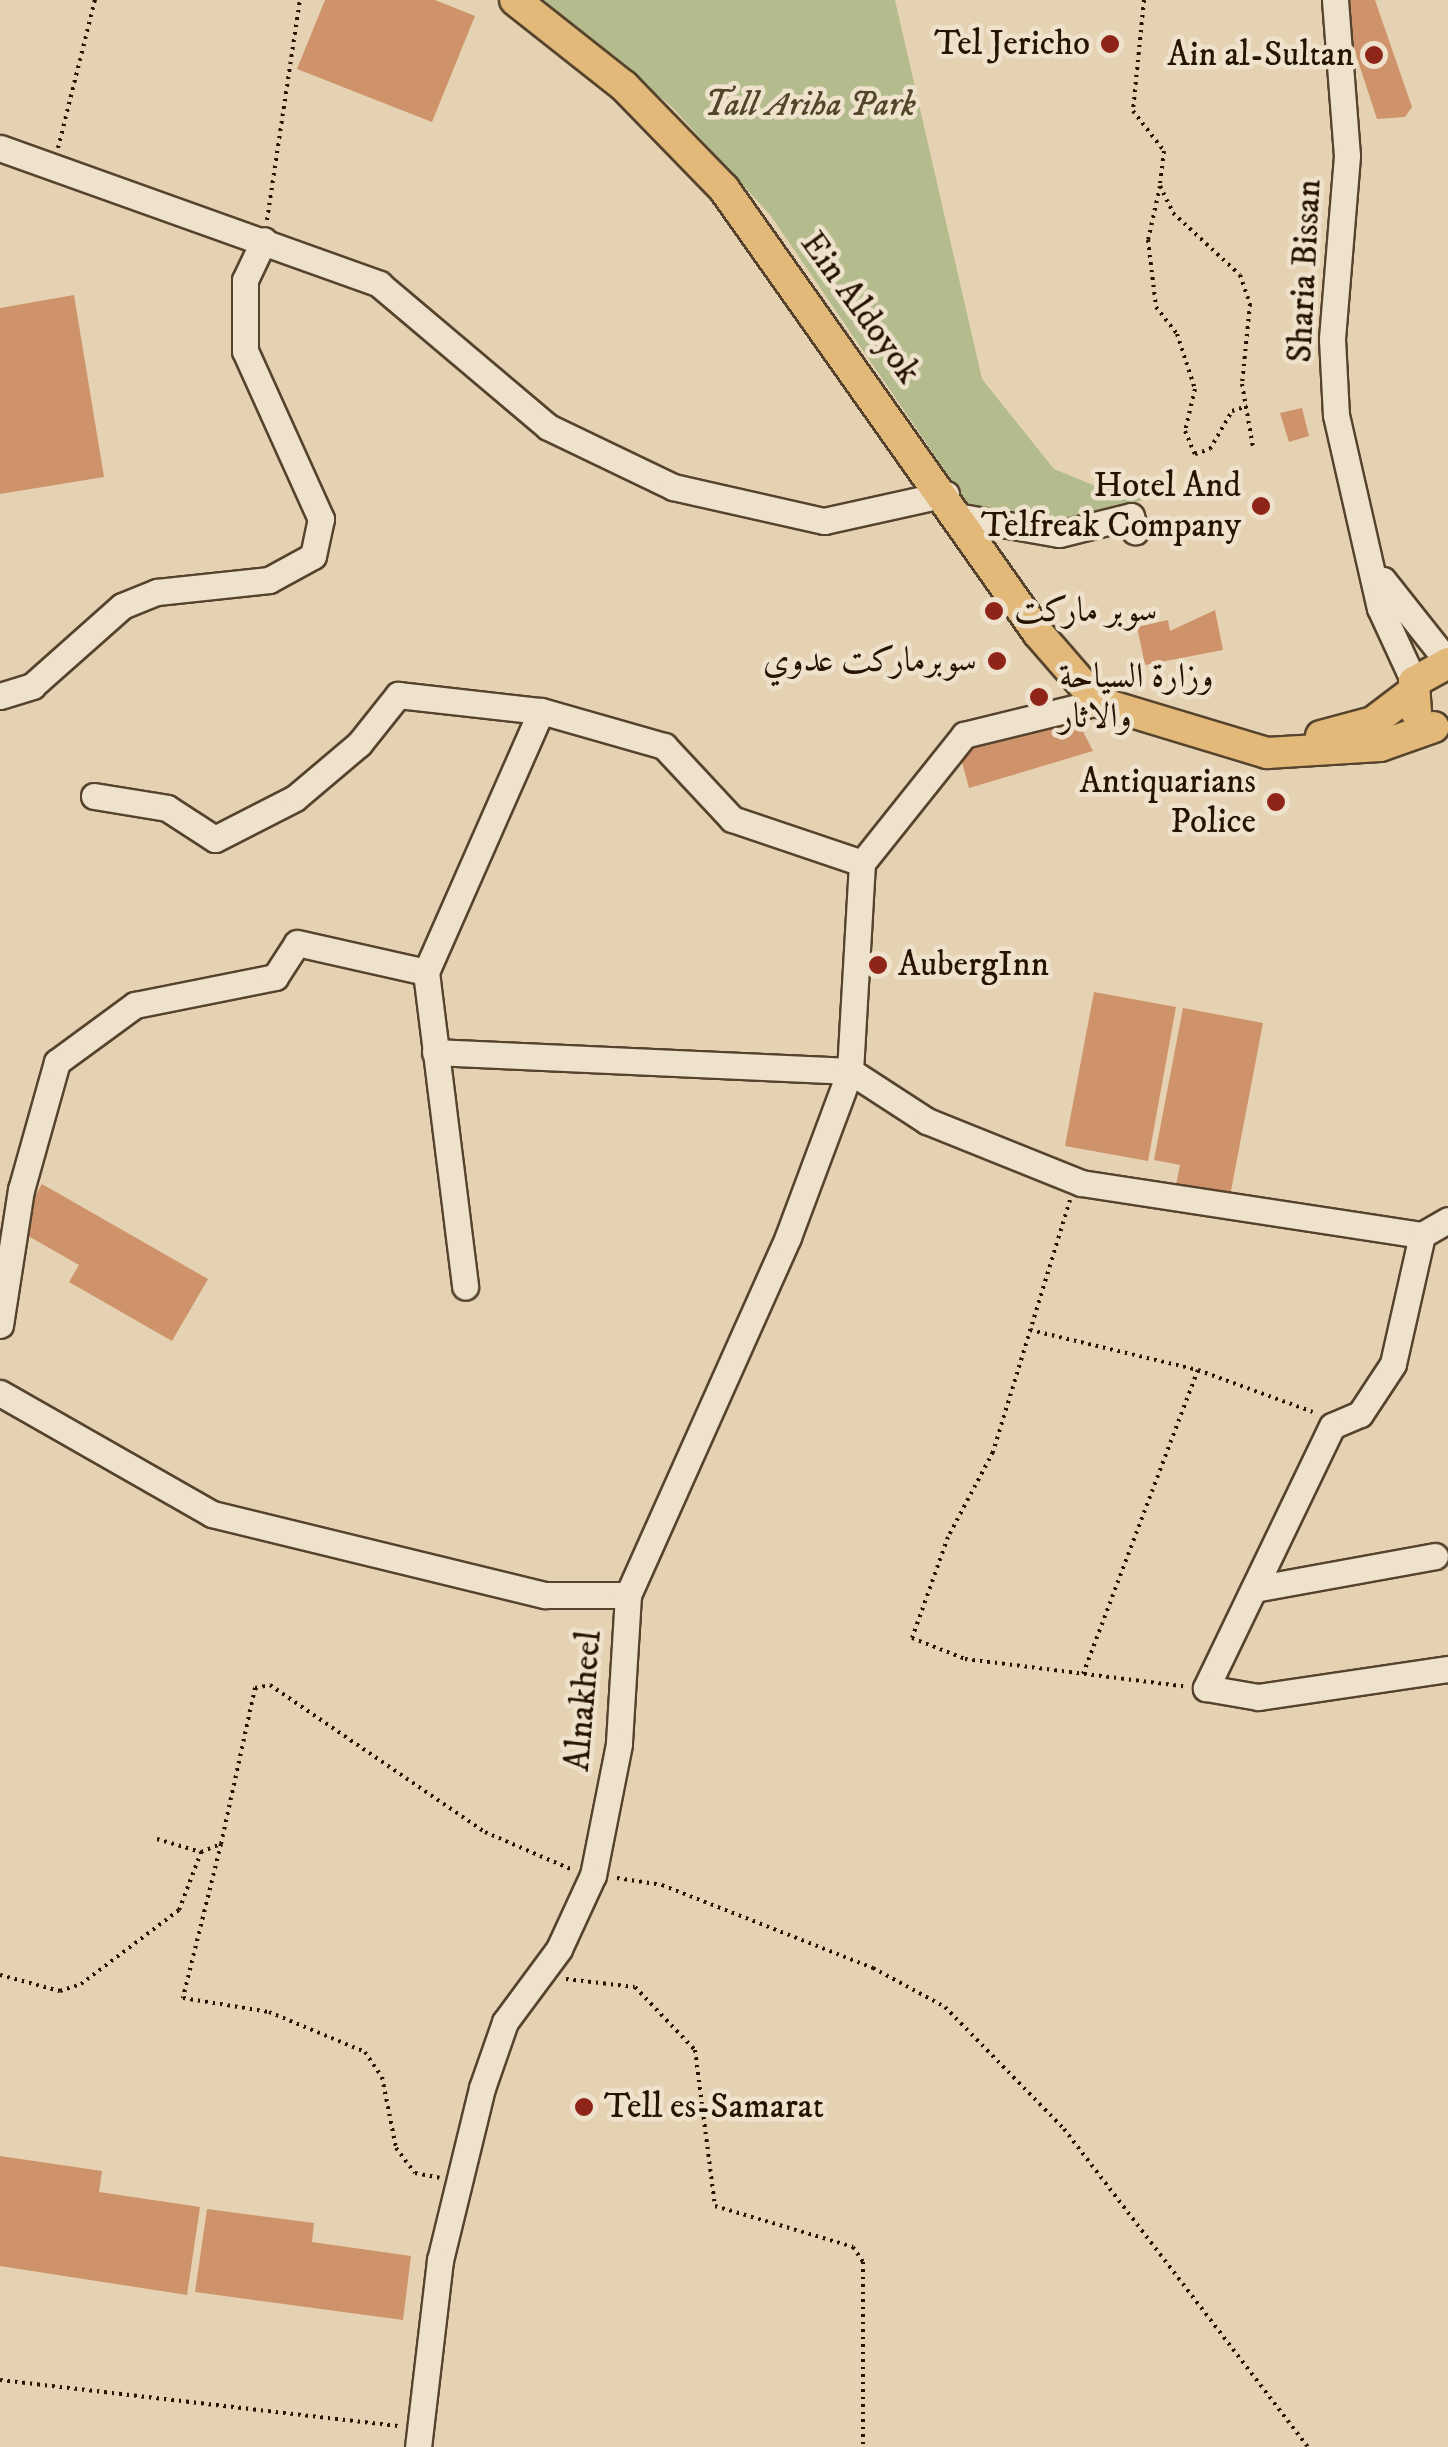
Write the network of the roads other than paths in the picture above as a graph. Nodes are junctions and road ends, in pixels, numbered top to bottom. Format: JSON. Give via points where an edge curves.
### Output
{"nodes":[{"id":1,"x":515,"y":0,"type":"edge"},
{"id":2,"x":1334,"y":0,"type":"edge"},
{"id":3,"x":0,"y":148,"type":"edge"},
{"id":4,"x":264,"y":240,"type":"junction"},
{"id":5,"x":954,"y":505,"type":"junction"},
{"id":6,"x":1136,"y":532,"type":"dead end"},
{"id":7,"x":1368,"y":542,"type":"junction"},
{"id":8,"x":1448,"y":662,"type":"edge"},
{"id":9,"x":1413,"y":687,"type":"junction"},
{"id":10,"x":0,"y":696,"type":"edge"},
{"id":11,"x":1098,"y":702,"type":"junction"},
{"id":12,"x":541,"y":711,"type":"junction"},
{"id":13,"x":1441,"y":727,"type":"edge"},
{"id":14,"x":1213,"y":743,"type":"junction"},
{"id":15,"x":94,"y":796,"type":"dead end"},
{"id":16,"x":862,"y":863,"type":"junction"},
{"id":17,"x":426,"y":972,"type":"junction"},
{"id":18,"x":435,"y":1052,"type":"junction"},
{"id":19,"x":850,"y":1071,"type":"junction"},
{"id":20,"x":1448,"y":1220,"type":"edge"},
{"id":21,"x":1422,"y":1235,"type":"junction"},
{"id":22,"x":464,"y":1287,"type":"dead end"},
{"id":23,"x":0,"y":1325,"type":"edge"},
{"id":24,"x":0,"y":1393,"type":"edge"},
{"id":25,"x":1435,"y":1556,"type":"dead end"},
{"id":26,"x":1254,"y":1589,"type":"junction"},
{"id":27,"x":628,"y":1594,"type":"junction"},
{"id":28,"x":1448,"y":1669,"type":"edge"},
{"id":29,"x":419,"y":2437,"type":"edge"}],
"edges":[{"from":1,"to":5,"type":"main road","name":"Ein Aldoyok","via":[[624,86],[724,190]]},
{"from":2,"to":7,"type":"street","name":"Sharia Bissan","via":[[1347,156],[1332,339],[1336,415]]},
{"from":3,"to":4,"type":"street"},
{"from":4,"to":5,"type":"street","via":[[412,303],[548,427],[673,487],[824,521]]},
{"from":4,"to":10,"type":"street","via":[[245,280],[244,351],[321,519],[313,556],[270,580],[157,592],[122,606],[32,686]]},
{"from":5,"to":6,"type":"street","via":[[1059,534],[1131,516]]},
{"from":5,"to":11,"type":"main road","name":"Ein Aldoyok","via":[[1038,633]]},
{"from":7,"to":8,"type":"street","name":"Sharia Bissan","via":[[1390,598]]},
{"from":7,"to":9,"type":"street","name":"Sharia Bissan","via":[[1380,608]]},
{"from":8,"to":9,"type":"main road"},
{"from":9,"to":13,"type":"main road","via":[[1416,714]]},
{"from":9,"to":14,"type":"main road","via":[[1342,733]]},
{"from":11,"to":14,"type":"main road"},
{"from":11,"to":16,"type":"street","via":[[964,735]]},
{"from":12,"to":15,"type":"street","via":[[398,695],[295,798],[215,839],[168,808]]},
{"from":12,"to":16,"type":"street","via":[[664,746],[732,819]]},
{"from":12,"to":17,"type":"street"},
{"from":13,"to":14,"type":"main road","via":[[1327,753]]},
{"from":16,"to":19,"type":"street"},
{"from":17,"to":18,"type":"street"},
{"from":17,"to":23,"type":"street","via":[[297,943],[275,978],[135,1006],[94,1031],[57,1062],[22,1190]]},
{"from":18,"to":19,"type":"street"},
{"from":18,"to":22,"type":"street"},
{"from":19,"to":21,"type":"street","via":[[927,1121],[1075,1181]]},
{"from":19,"to":27,"type":"street","via":[[788,1237]]},
{"from":20,"to":21,"type":"street"},
{"from":21,"to":26,"type":"street","via":[[1394,1364],[1360,1414],[1341,1422]]},
{"from":24,"to":27,"type":"street","name":"Alnakheel","via":[[101,1458],[250,1526],[545,1596]]},
{"from":25,"to":26,"type":"street"},
{"from":26,"to":28,"type":"street","via":[[1206,1688],[1258,1696]]},
{"from":27,"to":29,"type":"street","name":"Alnakheel","via":[[619,1744],[593,1874],[542,1976],[505,2022],[459,2182]]}]}
